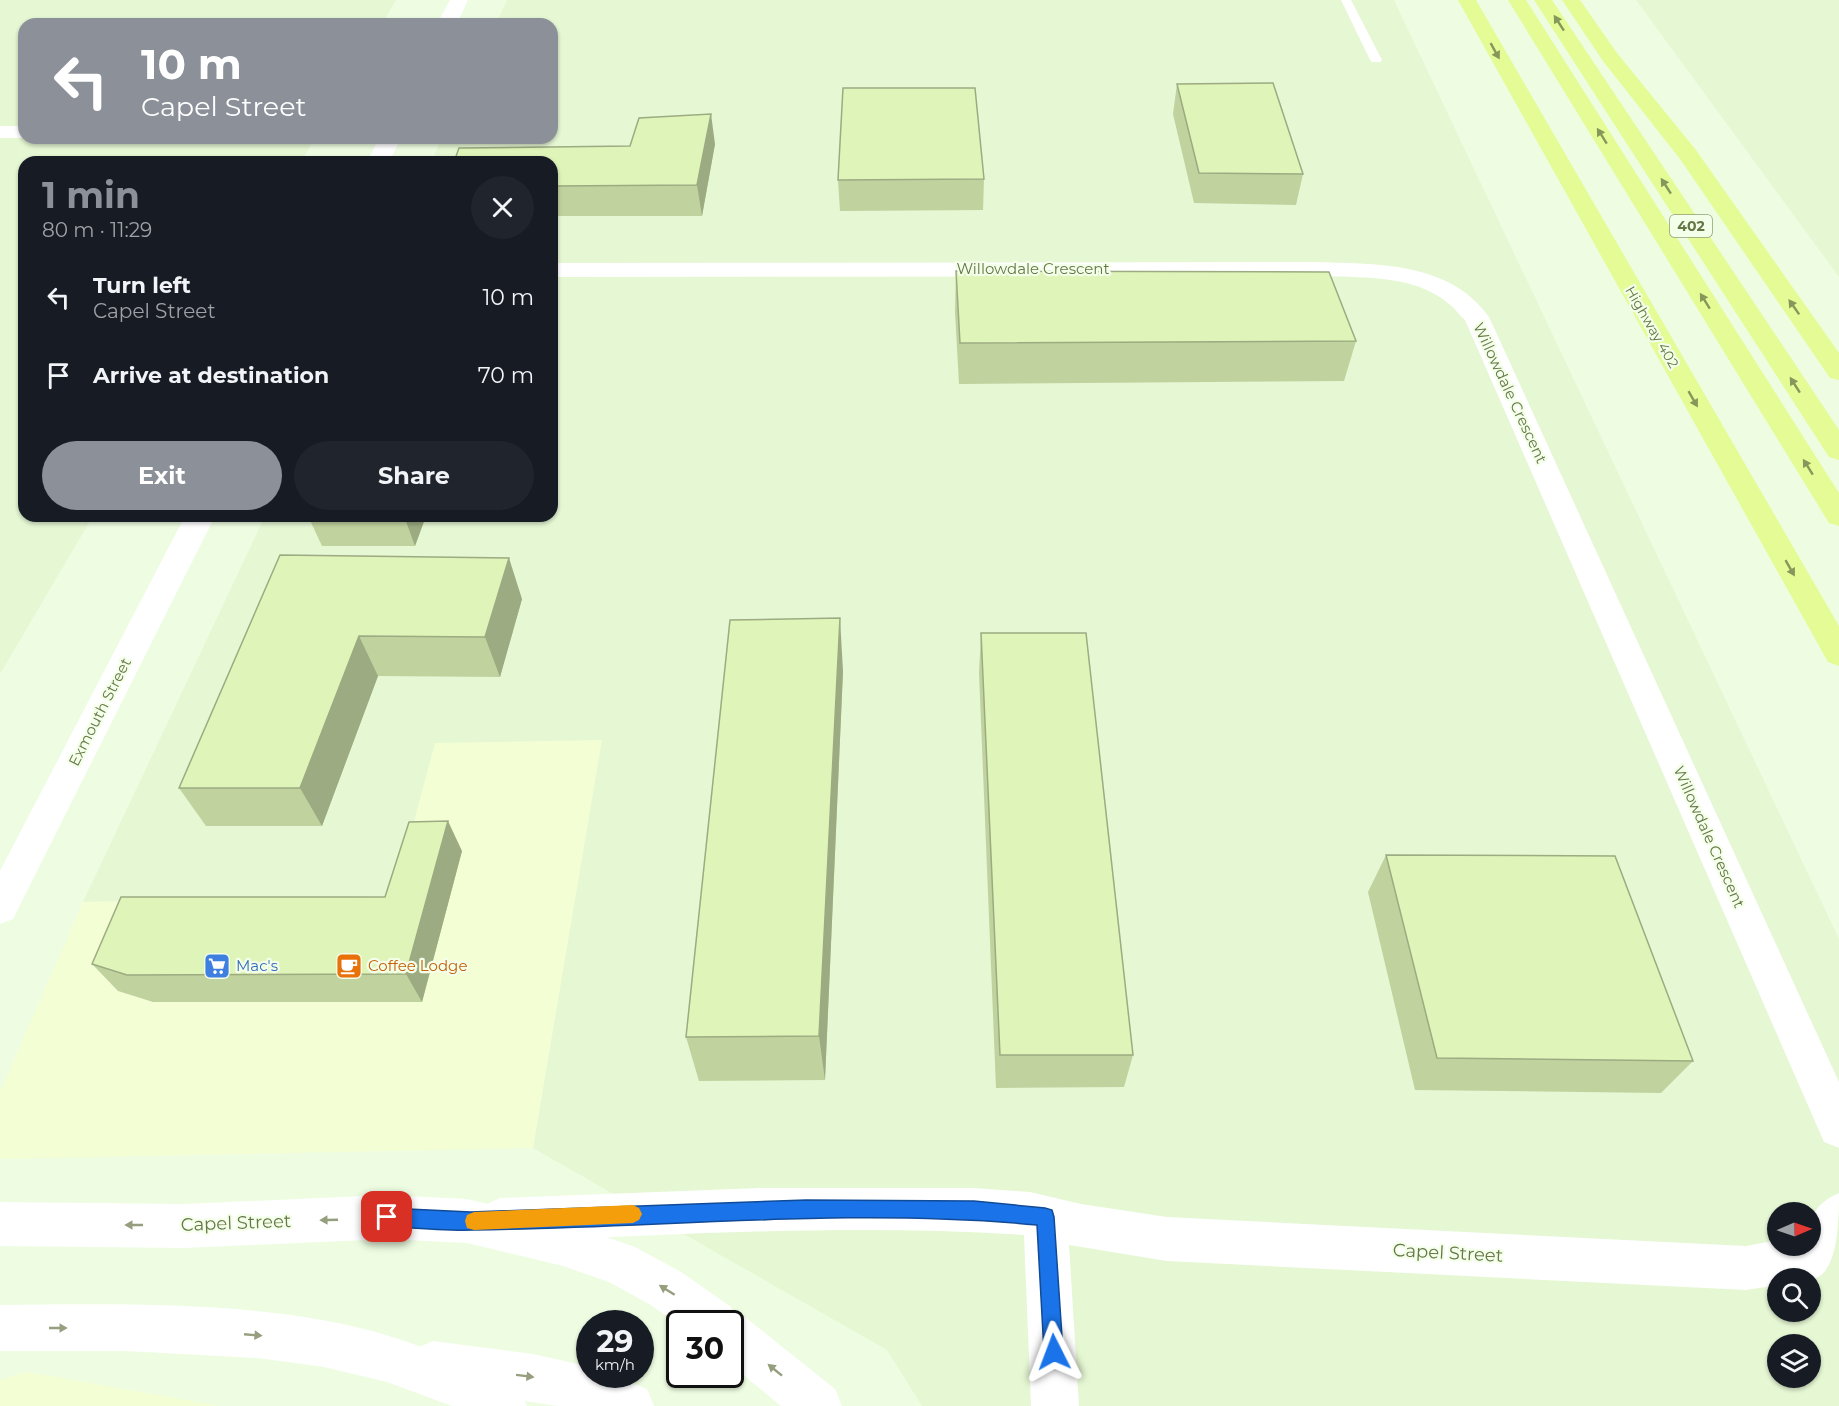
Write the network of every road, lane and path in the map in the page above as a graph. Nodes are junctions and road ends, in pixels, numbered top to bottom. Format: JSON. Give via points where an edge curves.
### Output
{"nodes":[{"id":1,"x":459,"y":0,"type":"edge"},
{"id":2,"x":1346,"y":0,"type":"edge"},
{"id":3,"x":1467,"y":0,"type":"edge"},
{"id":4,"x":1517,"y":0,"type":"edge"},
{"id":5,"x":1543,"y":0,"type":"edge"},
{"id":6,"x":1571,"y":0,"type":"edge"},
{"id":7,"x":450,"y":18,"type":"edge"},
{"id":8,"x":1607,"y":18,"type":"dead end"},
{"id":9,"x":1376,"y":60,"type":"dead end"},
{"id":10,"x":1489,"y":78,"type":"dead end"},
{"id":11,"x":1688,"y":155,"type":"junction"},
{"id":12,"x":1612,"y":257,"type":"junction"},
{"id":13,"x":558,"y":270,"type":"edge"},
{"id":14,"x":1839,"y":372,"type":"edge"},
{"id":15,"x":1839,"y":451,"type":"edge"},
{"id":16,"x":1839,"y":516,"type":"edge"},
{"id":17,"x":197,"y":522,"type":"edge"},
{"id":18,"x":1839,"y":654,"type":"edge"},
{"id":19,"x":0,"y":908,"type":"edge"},
{"id":20,"x":1839,"y":1128,"type":"edge"},
{"id":21,"x":1045,"y":1217,"type":"junction"},
{"id":22,"x":1837,"y":1219,"type":"edge"},
{"id":23,"x":471,"y":1221,"type":"junction"},
{"id":24,"x":0,"y":1224,"type":"edge"},
{"id":25,"x":696,"y":1310,"type":"edge"},
{"id":26,"x":0,"y":1328,"type":"edge"},
{"id":27,"x":744,"y":1345,"type":"edge"},
{"id":28,"x":384,"y":1359,"type":"junction"},
{"id":29,"x":503,"y":1406,"type":"edge"},
{"id":30,"x":630,"y":1406,"type":"edge"},
{"id":31,"x":818,"y":1406,"type":"edge"},
{"id":32,"x":1055,"y":1406,"type":"edge"}],
"edges":[{"from":1,"to":7,"type":"street"},
{"from":2,"to":9,"type":"lane"},
{"from":3,"to":12,"type":"highway","name":"Highway 402","one_way":true},
{"from":16,"to":4,"type":"highway","one_way":true},
{"from":15,"to":5,"type":"highway","number":"402","one_way":true},
{"from":6,"to":11,"type":"highway","via":[[1610,57]]},
{"from":8,"to":11,"type":"highway"},
{"from":10,"to":12,"type":"highway"},
{"from":14,"to":11,"type":"highway","one_way":true},
{"from":12,"to":18,"type":"highway","name":"Highway 402","one_way":true},
{"from":13,"to":20,"type":"street","name":"Willowdale Crescent","via":[[1314,269],[1399,274],[1427,282],[1456,297],[1476,317]]},
{"from":17,"to":19,"type":"street","name":"Exmouth Street"},
{"from":21,"to":22,"type":"street","name":"Capel Street","via":[[1167,1239],[1746,1268],[1811,1257]]},
{"from":21,"to":23,"type":"street","name":"Capel Street","via":[[974,1210],[760,1210]]},
{"from":21,"to":32,"type":"street"},
{"from":23,"to":24,"type":"street","name":"Capel Street","one_way":true,"via":[[387,1217],[184,1226]]},
{"from":25,"to":23,"type":"street","name":"Capel Street","one_way":true,"via":[[618,1263],[563,1244]]},
{"from":26,"to":28,"type":"street","one_way":true,"via":[[129,1327],[259,1335],[348,1349]]},
{"from":31,"to":27,"type":"street","one_way":true},
{"from":28,"to":29,"type":"street","via":[[417,1367]]},
{"from":28,"to":30,"type":"street","one_way":true,"via":[[535,1377]]}]}
